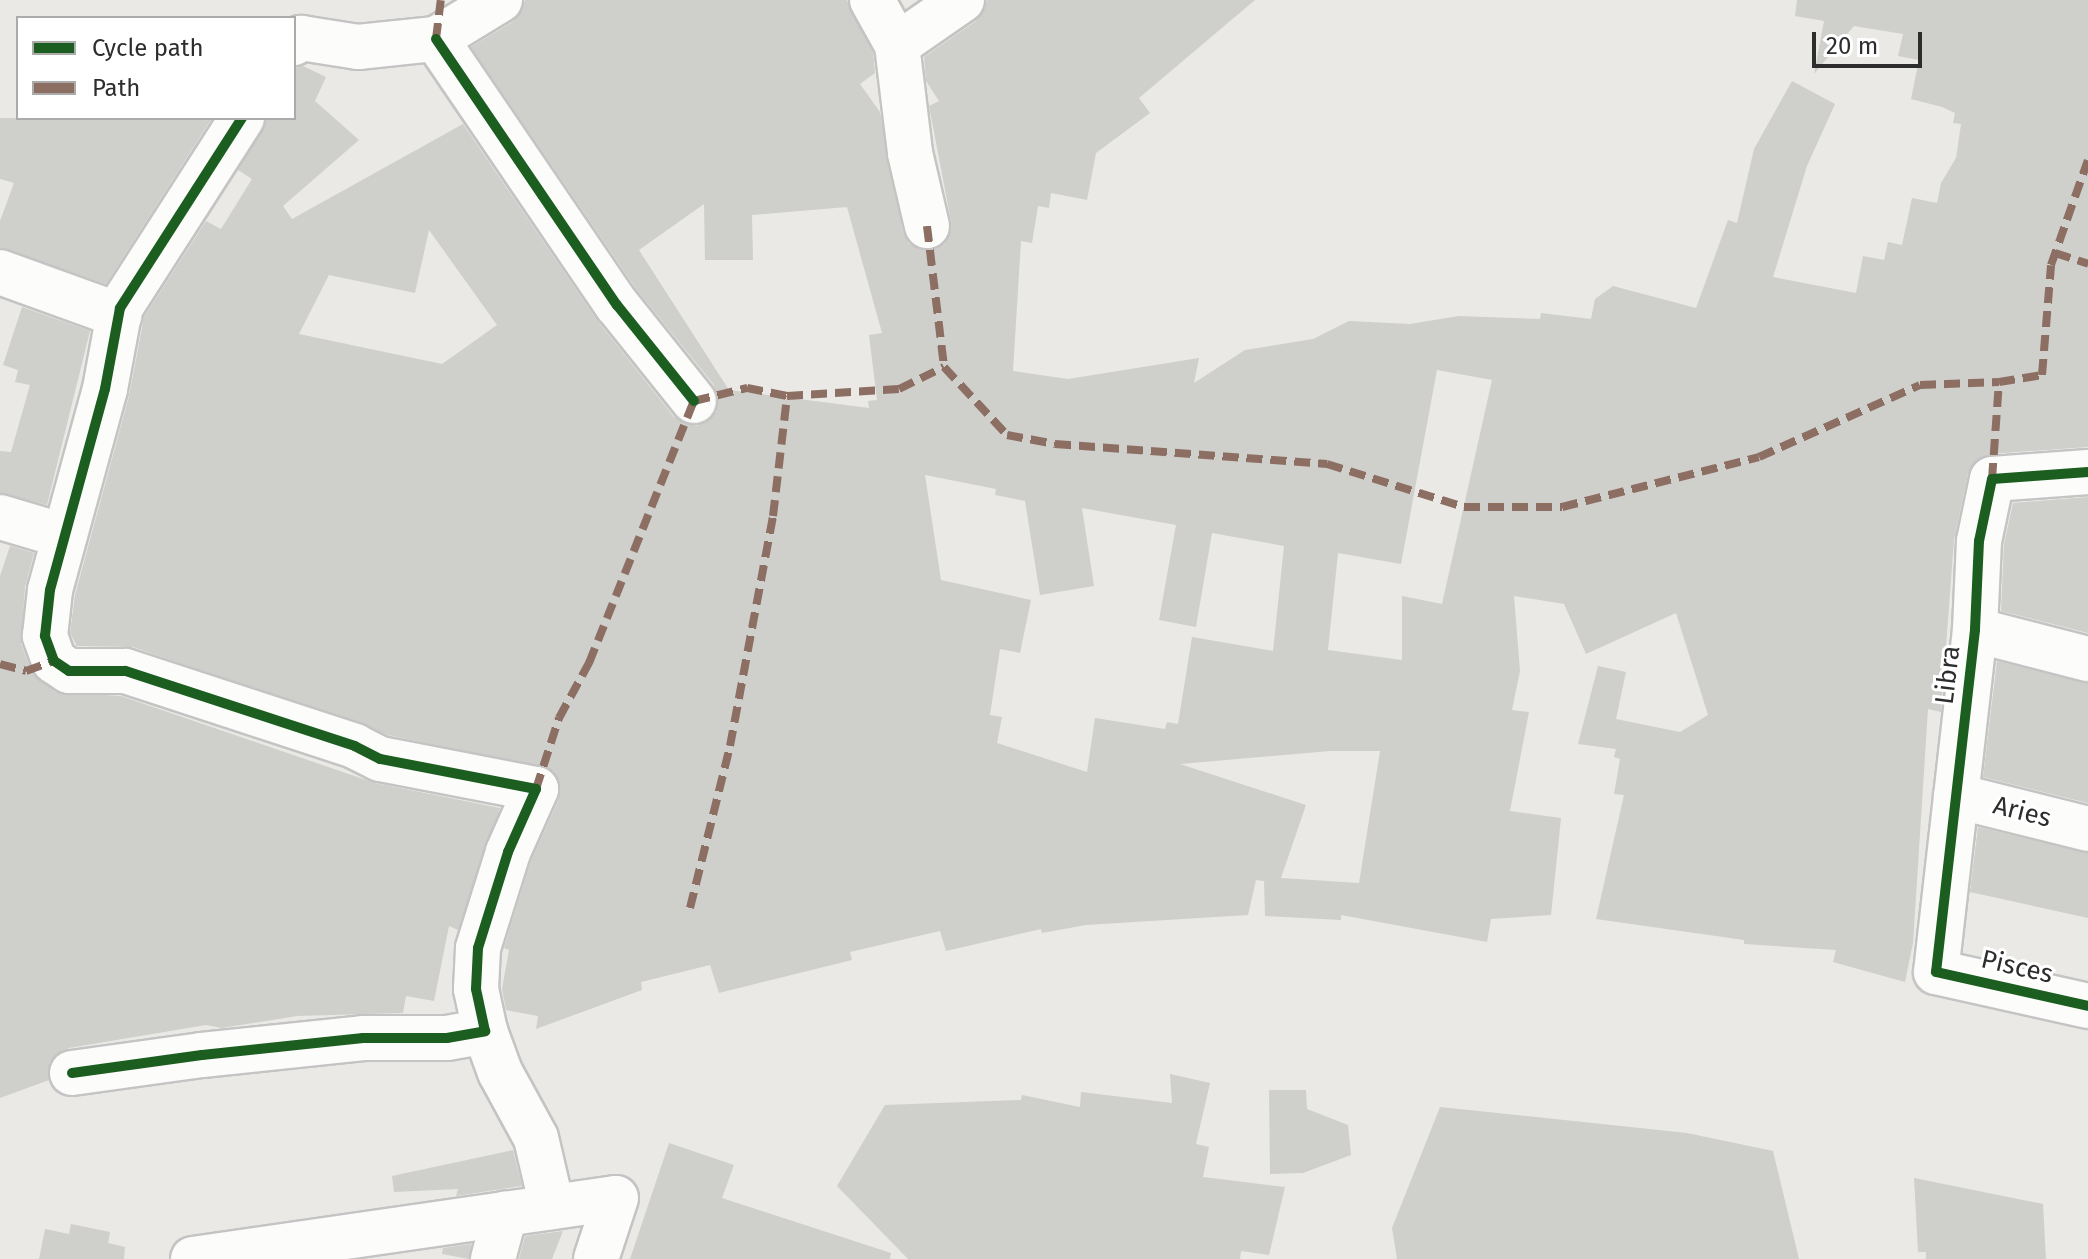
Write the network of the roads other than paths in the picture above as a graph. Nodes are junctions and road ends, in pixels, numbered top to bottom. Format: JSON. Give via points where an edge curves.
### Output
{"nodes":[{"id":1,"x":500,"y":0,"type":"edge"},
{"id":2,"x":872,"y":0,"type":"edge"},
{"id":3,"x":962,"y":0,"type":"edge"},
{"id":4,"x":436,"y":39,"type":"junction"},
{"id":5,"x":296,"y":42,"type":"edge"},
{"id":6,"x":897,"y":45,"type":"junction"},
{"id":7,"x":241,"y":120,"type":"edge"},
{"id":8,"x":927,"y":226,"type":"dead end"},
{"id":9,"x":0,"y":272,"type":"edge"},
{"id":10,"x":119,"y":315,"type":"junction"},
{"id":11,"x":694,"y":401,"type":"dead end"},
{"id":12,"x":2088,"y":472,"type":"edge"},
{"id":13,"x":0,"y":517,"type":"edge"},
{"id":14,"x":64,"y":536,"type":"junction"},
{"id":15,"x":1975,"y":630,"type":"junction"},
{"id":16,"x":2088,"y":659,"type":"edge"},
{"id":17,"x":1956,"y":796,"type":"junction"},
{"id":18,"x":2088,"y":829,"type":"edge"},
{"id":19,"x":1936,"y":972,"type":"joint"},
{"id":20,"x":2088,"y":1006,"type":"edge"},
{"id":21,"x":485,"y":1031,"type":"junction"},
{"id":22,"x":72,"y":1073,"type":"dead end"},
{"id":23,"x":552,"y":1207,"type":"junction"},
{"id":24,"x":505,"y":1214,"type":"junction"},
{"id":25,"x":267,"y":1254,"type":"edge"},
{"id":26,"x":193,"y":1259,"type":"edge"},
{"id":27,"x":493,"y":1259,"type":"edge"},
{"id":28,"x":596,"y":1259,"type":"edge"}],
"edges":[{"from":1,"to":4,"type":"street"},
{"from":2,"to":6,"type":"street"},
{"from":3,"to":6,"type":"street"},
{"from":4,"to":5,"type":"street","via":[[358,47]]},
{"from":4,"to":11,"type":"street","via":[[617,305]]},
{"from":6,"to":8,"type":"street","via":[[910,153]]},
{"from":7,"to":10,"type":"street"},
{"from":9,"to":10,"type":"street"},
{"from":10,"to":14,"type":"street","via":[[105,389]]},
{"from":12,"to":15,"type":"street","name":"Libra","via":[[1992,479],[1979,541]]},
{"from":13,"to":14,"type":"street"},
{"from":14,"to":21,"type":"street","via":[[45,636],[54,661],[69,671],[125,671],[355,746],[380,759],[536,789],[502,866],[478,948],[476,989]]},
{"from":15,"to":16,"type":"street"},
{"from":15,"to":17,"type":"street","name":"Libra"},
{"from":17,"to":18,"type":"street","name":"Aries"},
{"from":17,"to":19,"type":"street","name":"Libra"},
{"from":19,"to":20,"type":"street","name":"Pisces"},
{"from":21,"to":22,"type":"street","via":[[447,1038],[363,1038]]},
{"from":21,"to":23,"type":"street","via":[[500,1072],[536,1138]]},
{"from":23,"to":24,"type":"street"},
{"from":23,"to":28,"type":"street","via":[[616,1198]]},
{"from":24,"to":25,"type":"street"},
{"from":24,"to":27,"type":"street"},
{"from":25,"to":26,"type":"street"}]}
